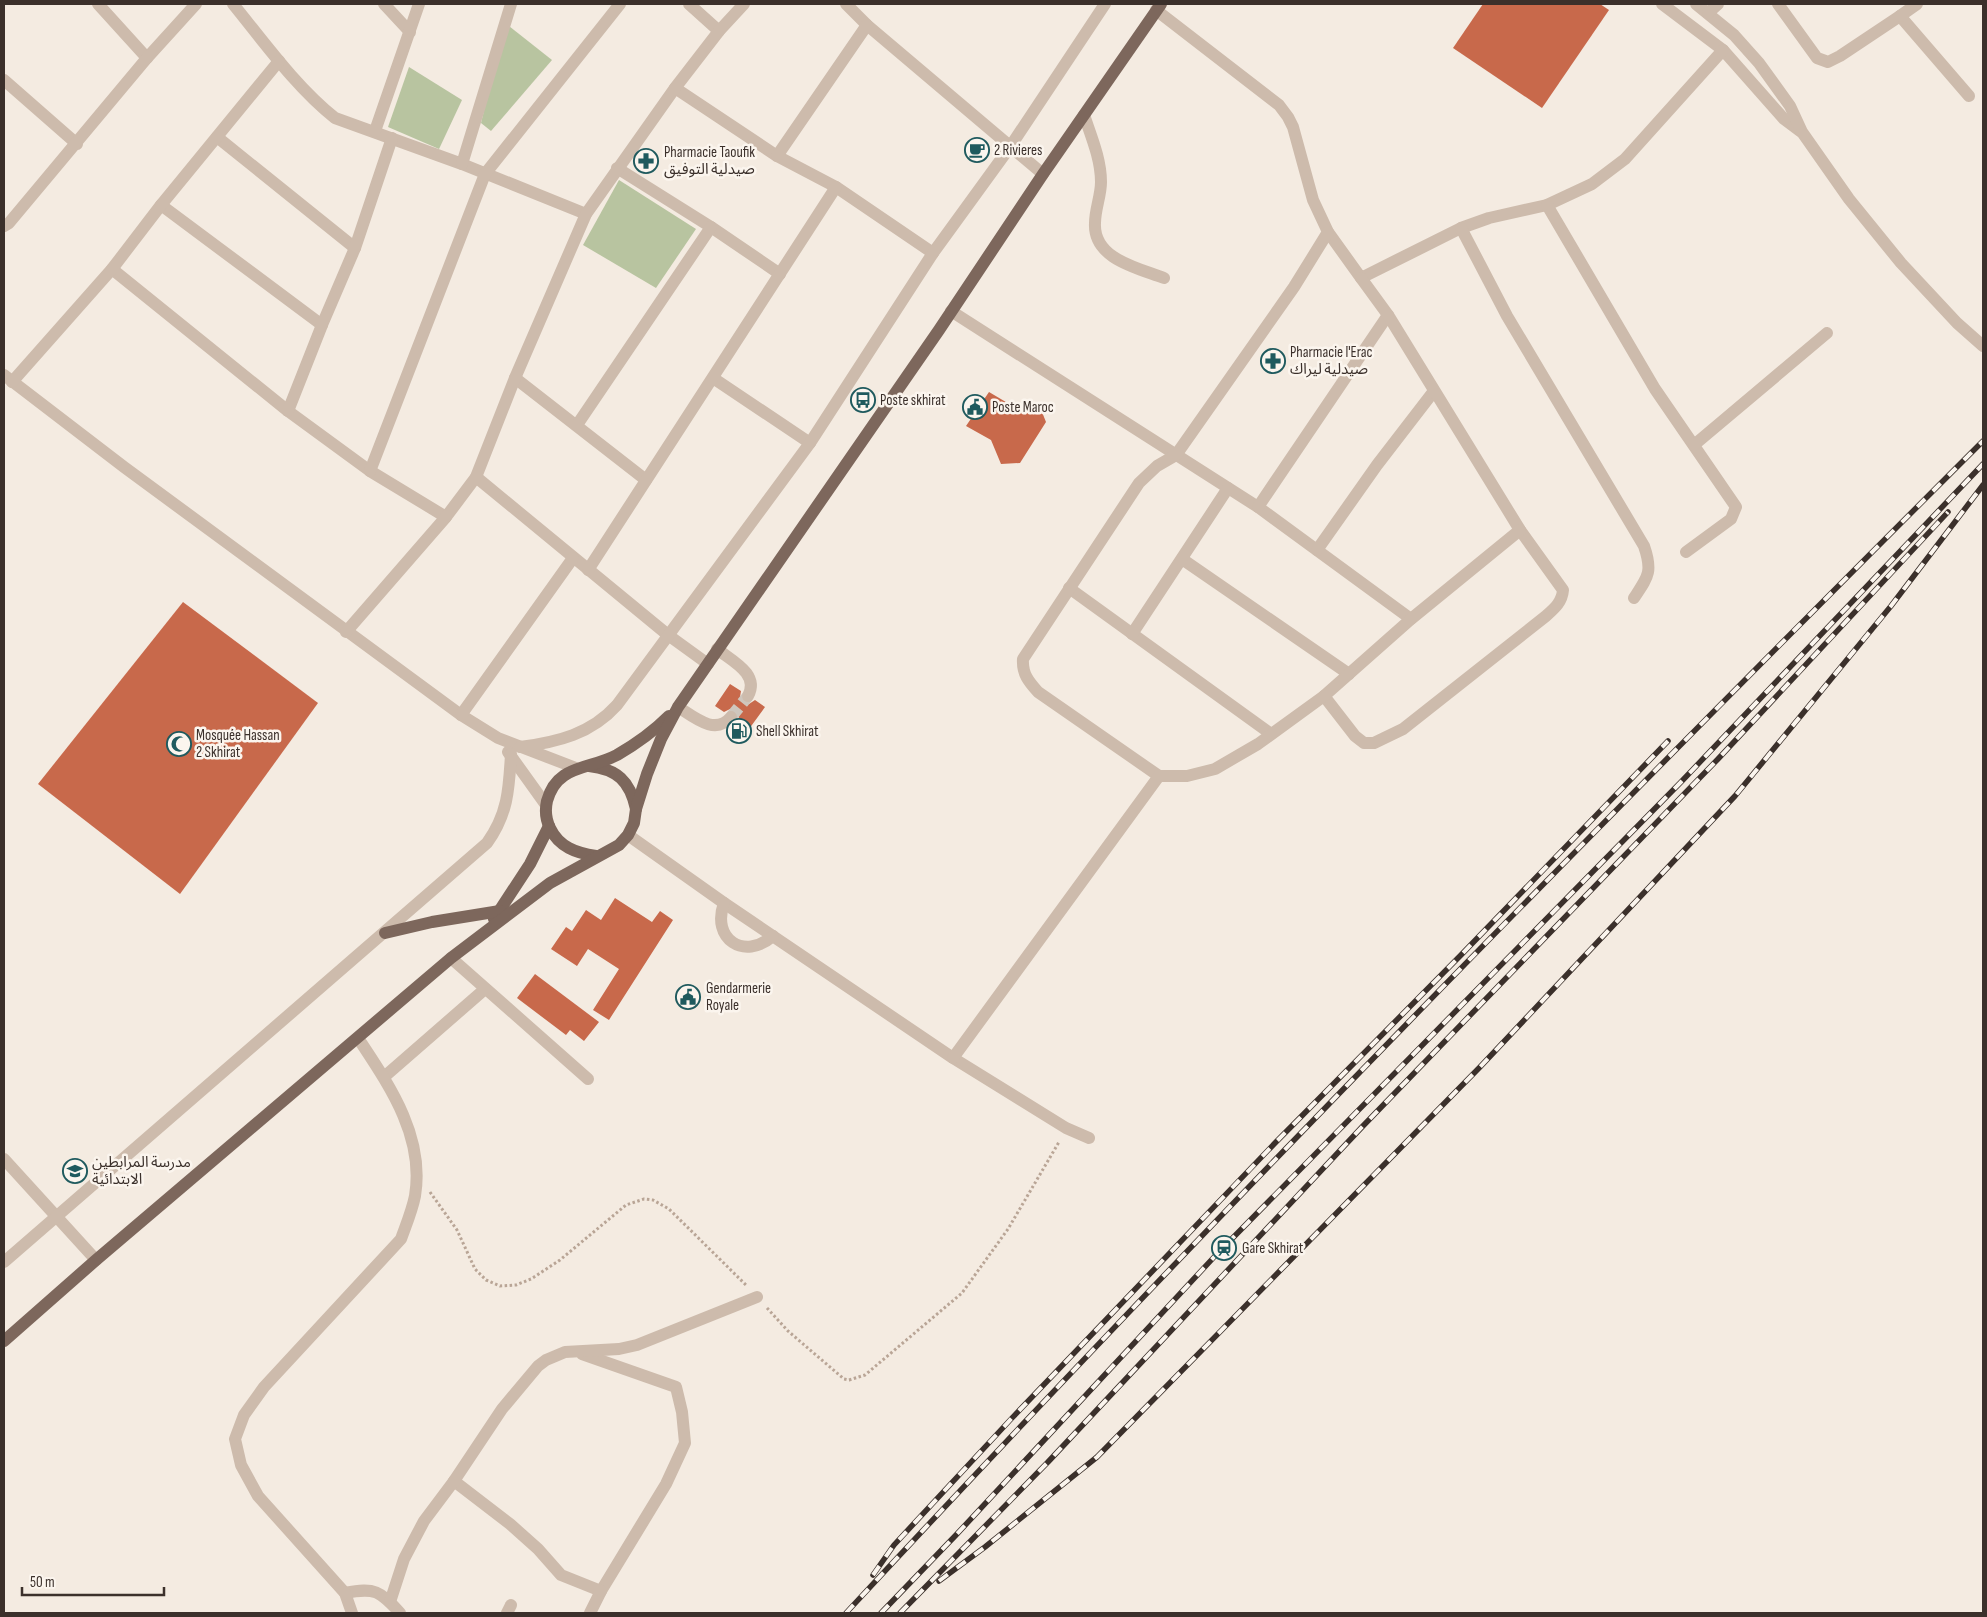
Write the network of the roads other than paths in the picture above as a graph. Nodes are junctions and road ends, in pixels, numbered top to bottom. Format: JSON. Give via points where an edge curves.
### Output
{"nodes":[{"id":1,"x":98,"y":4,"type":"edge"},
{"id":2,"x":196,"y":4,"type":"edge"},
{"id":3,"x":232,"y":4,"type":"edge"},
{"id":4,"x":384,"y":4,"type":"edge"},
{"id":5,"x":419,"y":4,"type":"edge"},
{"id":6,"x":511,"y":4,"type":"edge"},
{"id":7,"x":620,"y":4,"type":"edge"},
{"id":8,"x":689,"y":4,"type":"edge"},
{"id":9,"x":744,"y":4,"type":"edge"},
{"id":10,"x":846,"y":4,"type":"edge"},
{"id":11,"x":1105,"y":4,"type":"edge"},
{"id":12,"x":1662,"y":4,"type":"edge"},
{"id":13,"x":1696,"y":4,"type":"edge"},
{"id":14,"x":1718,"y":4,"type":"edge"},
{"id":15,"x":1778,"y":4,"type":"edge"},
{"id":16,"x":1917,"y":4,"type":"edge"},
{"id":17,"x":1159,"y":7,"type":"edge"},
{"id":18,"x":1708,"y":12,"type":"junction"},
{"id":19,"x":1900,"y":16,"type":"junction"},
{"id":20,"x":867,"y":25,"type":"junction"},
{"id":21,"x":719,"y":31,"type":"junction"},
{"id":22,"x":410,"y":32,"type":"junction"},
{"id":23,"x":1723,"y":50,"type":"junction"},
{"id":24,"x":147,"y":58,"type":"junction"},
{"id":25,"x":279,"y":61,"type":"junction"},
{"id":26,"x":4,"y":80,"type":"edge"},
{"id":27,"x":675,"y":88,"type":"junction"},
{"id":28,"x":1969,"y":96,"type":"dead end"},
{"id":29,"x":1084,"y":115,"type":"junction"},
{"id":30,"x":375,"y":131,"type":"junction"},
{"id":31,"x":1802,"y":132,"type":"junction"},
{"id":32,"x":217,"y":137,"type":"junction"},
{"id":33,"x":392,"y":138,"type":"junction"},
{"id":34,"x":77,"y":144,"type":"junction"},
{"id":35,"x":1010,"y":147,"type":"junction"},
{"id":36,"x":777,"y":156,"type":"junction"},
{"id":37,"x":462,"y":164,"type":"junction"},
{"id":38,"x":617,"y":168,"type":"junction"},
{"id":39,"x":484,"y":174,"type":"junction"},
{"id":40,"x":1043,"y":174,"type":"junction"},
{"id":41,"x":836,"y":187,"type":"junction"},
{"id":42,"x":161,"y":205,"type":"junction"},
{"id":43,"x":1547,"y":205,"type":"junction"},
{"id":44,"x":586,"y":214,"type":"junction"},
{"id":45,"x":4,"y":226,"type":"edge"},
{"id":46,"x":711,"y":227,"type":"junction"},
{"id":47,"x":1461,"y":228,"type":"junction"},
{"id":48,"x":1328,"y":232,"type":"junction"},
{"id":49,"x":355,"y":248,"type":"junction"},
{"id":50,"x":933,"y":253,"type":"junction"},
{"id":51,"x":112,"y":269,"type":"junction"},
{"id":52,"x":780,"y":274,"type":"junction"},
{"id":53,"x":1164,"y":278,"type":"dead end"},
{"id":54,"x":1361,"y":278,"type":"junction"},
{"id":55,"x":951,"y":311,"type":"junction"},
{"id":56,"x":1388,"y":315,"type":"junction"},
{"id":57,"x":322,"y":325,"type":"junction"},
{"id":58,"x":1827,"y":333,"type":"dead end"},
{"id":59,"x":1983,"y":346,"type":"edge"},
{"id":60,"x":8,"y":378,"type":"edge"},
{"id":61,"x":516,"y":378,"type":"junction"},
{"id":62,"x":713,"y":378,"type":"junction"},
{"id":63,"x":1434,"y":391,"type":"junction"},
{"id":64,"x":288,"y":410,"type":"junction"},
{"id":65,"x":577,"y":425,"type":"junction"},
{"id":66,"x":810,"y":443,"type":"junction"},
{"id":67,"x":1694,"y":445,"type":"junction"},
{"id":68,"x":1176,"y":454,"type":"junction"},
{"id":69,"x":370,"y":471,"type":"junction"},
{"id":70,"x":476,"y":477,"type":"junction"},
{"id":71,"x":646,"y":480,"type":"junction"},
{"id":72,"x":1228,"y":488,"type":"junction"},
{"id":73,"x":1258,"y":506,"type":"junction"},
{"id":74,"x":446,"y":517,"type":"junction"},
{"id":75,"x":1520,"y":530,"type":"junction"},
{"id":76,"x":1317,"y":550,"type":"junction"},
{"id":77,"x":1686,"y":552,"type":"dead end"},
{"id":78,"x":573,"y":558,"type":"junction"},
{"id":79,"x":1182,"y":559,"type":"junction"},
{"id":80,"x":588,"y":570,"type":"junction"},
{"id":81,"x":1069,"y":588,"type":"junction"},
{"id":82,"x":1634,"y":598,"type":"dead end"},
{"id":83,"x":1411,"y":619,"type":"junction"},
{"id":84,"x":346,"y":632,"type":"junction"},
{"id":85,"x":1132,"y":634,"type":"junction"},
{"id":86,"x":668,"y":635,"type":"junction"},
{"id":87,"x":717,"y":649,"type":"junction"},
{"id":88,"x":708,"y":664,"type":"junction"},
{"id":89,"x":1349,"y":674,"type":"junction"},
{"id":90,"x":748,"y":696,"type":"tunnel mouth"},
{"id":91,"x":1324,"y":696,"type":"junction"},
{"id":92,"x":678,"y":707,"type":"junction"},
{"id":93,"x":461,"y":714,"type":"junction"},
{"id":94,"x":731,"y":717,"type":"tunnel mouth"},
{"id":95,"x":1271,"y":734,"type":"junction"},
{"id":96,"x":515,"y":750,"type":"junction"},
{"id":97,"x":589,"y":766,"type":"junction"},
{"id":98,"x":576,"y":768,"type":"junction"},
{"id":99,"x":1159,"y":776,"type":"junction"},
{"id":100,"x":546,"y":806,"type":"junction"},
{"id":101,"x":636,"y":809,"type":"junction"},
{"id":102,"x":549,"y":826,"type":"junction"},
{"id":103,"x":628,"y":835,"type":"junction"},
{"id":104,"x":596,"y":856,"type":"junction"},
{"id":105,"x":724,"y":903,"type":"junction"},
{"id":106,"x":500,"y":911,"type":"junction"},
{"id":107,"x":486,"y":931,"type":"junction"},
{"id":108,"x":384,"y":933,"type":"junction"},
{"id":109,"x":774,"y":936,"type":"junction"},
{"id":110,"x":451,"y":958,"type":"junction"},
{"id":111,"x":485,"y":989,"type":"junction"},
{"id":112,"x":358,"y":1038,"type":"junction"},
{"id":113,"x":953,"y":1058,"type":"junction"},
{"id":114,"x":384,"y":1077,"type":"junction"},
{"id":115,"x":588,"y":1079,"type":"dead end"},
{"id":116,"x":1089,"y":1138,"type":"dead end"},
{"id":117,"x":4,"y":1159,"type":"edge"},
{"id":118,"x":56,"y":1218,"type":"junction"},
{"id":119,"x":96,"y":1260,"type":"junction"},
{"id":120,"x":4,"y":1262,"type":"edge"},
{"id":121,"x":757,"y":1297,"type":"road end"},
{"id":122,"x":4,"y":1341,"type":"edge"},
{"id":123,"x":575,"y":1352,"type":"junction"},
{"id":124,"x":454,"y":1481,"type":"junction"},
{"id":125,"x":601,"y":1591,"type":"junction"},
{"id":126,"x":345,"y":1593,"type":"junction"},
{"id":127,"x":390,"y":1602,"type":"junction"},
{"id":128,"x":352,"y":1613,"type":"edge"},
{"id":129,"x":400,"y":1613,"type":"edge"},
{"id":130,"x":590,"y":1613,"type":"edge"}],
"edges":[{"from":1,"to":24,"type":"street"},
{"from":2,"to":24,"type":"street"},
{"from":3,"to":25,"type":"street"},
{"from":4,"to":22,"type":"street"},
{"from":5,"to":22,"type":"street"},
{"from":6,"to":37,"type":"street"},
{"from":7,"to":39,"type":"street"},
{"from":8,"to":21,"type":"street"},
{"from":9,"to":21,"type":"street"},
{"from":10,"to":20,"type":"street"},
{"from":11,"to":35,"type":"street"},
{"from":12,"to":23,"type":"street"},
{"from":13,"to":18,"type":"street"},
{"from":14,"to":18,"type":"street"},
{"from":15,"to":19,"type":"street","via":[[1817,58],[1828,62]]},
{"from":16,"to":19,"type":"street"},
{"from":17,"to":29,"type":"main road"},
{"from":17,"to":48,"type":"street","via":[[1279,105],[1292,127],[1313,200]]},
{"from":18,"to":31,"type":"street","via":[[1759,63],[1790,106]]},
{"from":19,"to":28,"type":"street"},
{"from":20,"to":35,"type":"street"},
{"from":20,"to":36,"type":"street"},
{"from":21,"to":27,"type":"street"},
{"from":22,"to":30,"type":"street"},
{"from":23,"to":31,"type":"street","via":[[1784,119]]},
{"from":23,"to":43,"type":"street","via":[[1625,159],[1592,184]]},
{"from":24,"to":34,"type":"street"},
{"from":25,"to":30,"type":"street","via":[[335,118]]},
{"from":25,"to":32,"type":"street"},
{"from":26,"to":34,"type":"street"},
{"from":27,"to":36,"type":"street"},
{"from":27,"to":38,"type":"street"},
{"from":29,"to":40,"type":"main road"},
{"from":29,"to":53,"type":"street","via":[[1100,170],[1094,226],[1098,242],[1114,258]]},
{"from":30,"to":33,"type":"street"},
{"from":31,"to":59,"type":"street","via":[[1849,200],[1901,263]]},
{"from":32,"to":42,"type":"street"},
{"from":32,"to":49,"type":"street"},
{"from":33,"to":37,"type":"street"},
{"from":33,"to":49,"type":"street"},
{"from":34,"to":45,"type":"street"},
{"from":35,"to":40,"type":"street"},
{"from":35,"to":50,"type":"street"},
{"from":36,"to":41,"type":"street"},
{"from":37,"to":39,"type":"street"},
{"from":38,"to":44,"type":"street"},
{"from":38,"to":46,"type":"street"},
{"from":39,"to":44,"type":"street"},
{"from":39,"to":69,"type":"street"},
{"from":40,"to":55,"type":"main road"},
{"from":41,"to":50,"type":"street"},
{"from":41,"to":52,"type":"street"},
{"from":42,"to":51,"type":"street"},
{"from":42,"to":57,"type":"street"},
{"from":43,"to":47,"type":"street"},
{"from":43,"to":67,"type":"street","via":[[1655,389]]},
{"from":44,"to":61,"type":"street"},
{"from":46,"to":52,"type":"street"},
{"from":46,"to":65,"type":"street"},
{"from":47,"to":54,"type":"street"},
{"from":47,"to":82,"type":"street","via":[[1507,316],[1644,546],[1649,559],[1649,576]]},
{"from":48,"to":54,"type":"street"},
{"from":48,"to":68,"type":"street","via":[[1294,287]]},
{"from":49,"to":57,"type":"street"},
{"from":50,"to":66,"type":"street"},
{"from":51,"to":60,"type":"street"},
{"from":51,"to":64,"type":"street"},
{"from":52,"to":62,"type":"street"},
{"from":54,"to":56,"type":"street"},
{"from":55,"to":68,"type":"street"},
{"from":55,"to":87,"type":"main road"},
{"from":56,"to":63,"type":"street"},
{"from":56,"to":73,"type":"street"},
{"from":57,"to":64,"type":"street"},
{"from":58,"to":67,"type":"street"},
{"from":60,"to":84,"type":"street"},
{"from":61,"to":65,"type":"street"},
{"from":61,"to":70,"type":"street"},
{"from":62,"to":66,"type":"street"},
{"from":62,"to":71,"type":"street"},
{"from":63,"to":75,"type":"street"},
{"from":63,"to":76,"type":"street"},
{"from":64,"to":69,"type":"street"},
{"from":65,"to":71,"type":"street"},
{"from":66,"to":86,"type":"street"},
{"from":67,"to":77,"type":"street","via":[[1736,507],[1731,518]]},
{"from":68,"to":72,"type":"street"},
{"from":68,"to":81,"type":"street","via":[[1138,483]]},
{"from":69,"to":74,"type":"street"},
{"from":70,"to":74,"type":"street"},
{"from":70,"to":78,"type":"street"},
{"from":71,"to":80,"type":"street"},
{"from":72,"to":73,"type":"street"},
{"from":72,"to":79,"type":"street"},
{"from":73,"to":76,"type":"street"},
{"from":74,"to":84,"type":"street"},
{"from":75,"to":83,"type":"street"},
{"from":75,"to":91,"type":"street","via":[[1563,590],[1558,606],[1402,729],[1374,744],[1364,743],[1355,736]]},
{"from":76,"to":83,"type":"street"},
{"from":78,"to":80,"type":"street"},
{"from":78,"to":93,"type":"street"},
{"from":79,"to":85,"type":"street"},
{"from":79,"to":89,"type":"street"},
{"from":80,"to":86,"type":"street"},
{"from":81,"to":85,"type":"street"},
{"from":81,"to":99,"type":"street","via":[[1023,659],[1022,669],[1038,692]]},
{"from":83,"to":89,"type":"street"},
{"from":84,"to":93,"type":"street"},
{"from":85,"to":95,"type":"street"},
{"from":86,"to":88,"type":"street"},
{"from":86,"to":96,"type":"street","via":[[617,705],[599,722],[583,732]]},
{"from":87,"to":88,"type":"main road"},
{"from":87,"to":90,"type":"street","via":[[748,674],[752,685]]},
{"from":88,"to":92,"type":"main road"},
{"from":89,"to":91,"type":"street"},
{"from":91,"to":95,"type":"street"},
{"from":92,"to":94,"type":"street","via":[[709,725],[721,725]]},
{"from":92,"to":97,"type":"main road","via":[[638,743]]},
{"from":92,"to":101,"type":"main road","via":[[647,774]]},
{"from":93,"to":96,"type":"street"},
{"from":95,"to":99,"type":"street","via":[[1215,769],[1187,776]]},
{"from":96,"to":98,"type":"street"},
{"from":96,"to":100,"type":"street"},
{"from":96,"to":108,"type":"street","via":[[507,802],[496,831],[475,854]]},
{"from":97,"to":98,"type":"main road"},
{"from":97,"to":101,"type":"main road","via":[[616,773],[633,795]]},
{"from":98,"to":100,"type":"main road","via":[[556,783]]},
{"from":99,"to":113,"type":"street"},
{"from":100,"to":102,"type":"main road"},
{"from":101,"to":103,"type":"main road"},
{"from":102,"to":104,"type":"main road","via":[[556,839],[567,848]]},
{"from":102,"to":106,"type":"main road","via":[[530,864]]},
{"from":103,"to":104,"type":"main road","via":[[619,845]]},
{"from":103,"to":105,"type":"street"},
{"from":104,"to":107,"type":"main road","via":[[528,898]]},
{"from":105,"to":109,"type":"street"},
{"from":105,"to":109,"type":"street","via":[[721,927],[738,946],[764,945]]},
{"from":106,"to":107,"type":"main road"},
{"from":106,"to":108,"type":"main road"},
{"from":107,"to":110,"type":"main road"},
{"from":108,"to":118,"type":"street"},
{"from":109,"to":113,"type":"street"},
{"from":110,"to":111,"type":"street"},
{"from":110,"to":112,"type":"main road"},
{"from":111,"to":114,"type":"street"},
{"from":111,"to":115,"type":"street"},
{"from":112,"to":114,"type":"street"},
{"from":112,"to":119,"type":"main road"},
{"from":113,"to":116,"type":"street","via":[[1066,1128]]},
{"from":114,"to":126,"type":"street","via":[[403,1113],[415,1154],[415,1195],[401,1240],[264,1387],[244,1414],[236,1440],[241,1465],[258,1496]]},
{"from":117,"to":118,"type":"street"},
{"from":118,"to":119,"type":"street"},
{"from":118,"to":120,"type":"street"},
{"from":119,"to":122,"type":"main road"},
{"from":121,"to":123,"type":"street","via":[[637,1345]]},
{"from":123,"to":124,"type":"street","via":[[555,1355],[538,1366],[502,1409]]},
{"from":123,"to":125,"type":"street","via":[[676,1387],[682,1412],[685,1443],[666,1484]]},
{"from":124,"to":125,"type":"street","via":[[517,1530],[561,1575]]},
{"from":124,"to":127,"type":"street","via":[[424,1521],[404,1560]]},
{"from":125,"to":130,"type":"street"},
{"from":126,"to":127,"type":"street","via":[[375,1591]]},
{"from":126,"to":128,"type":"street"},
{"from":127,"to":129,"type":"street"}]}
